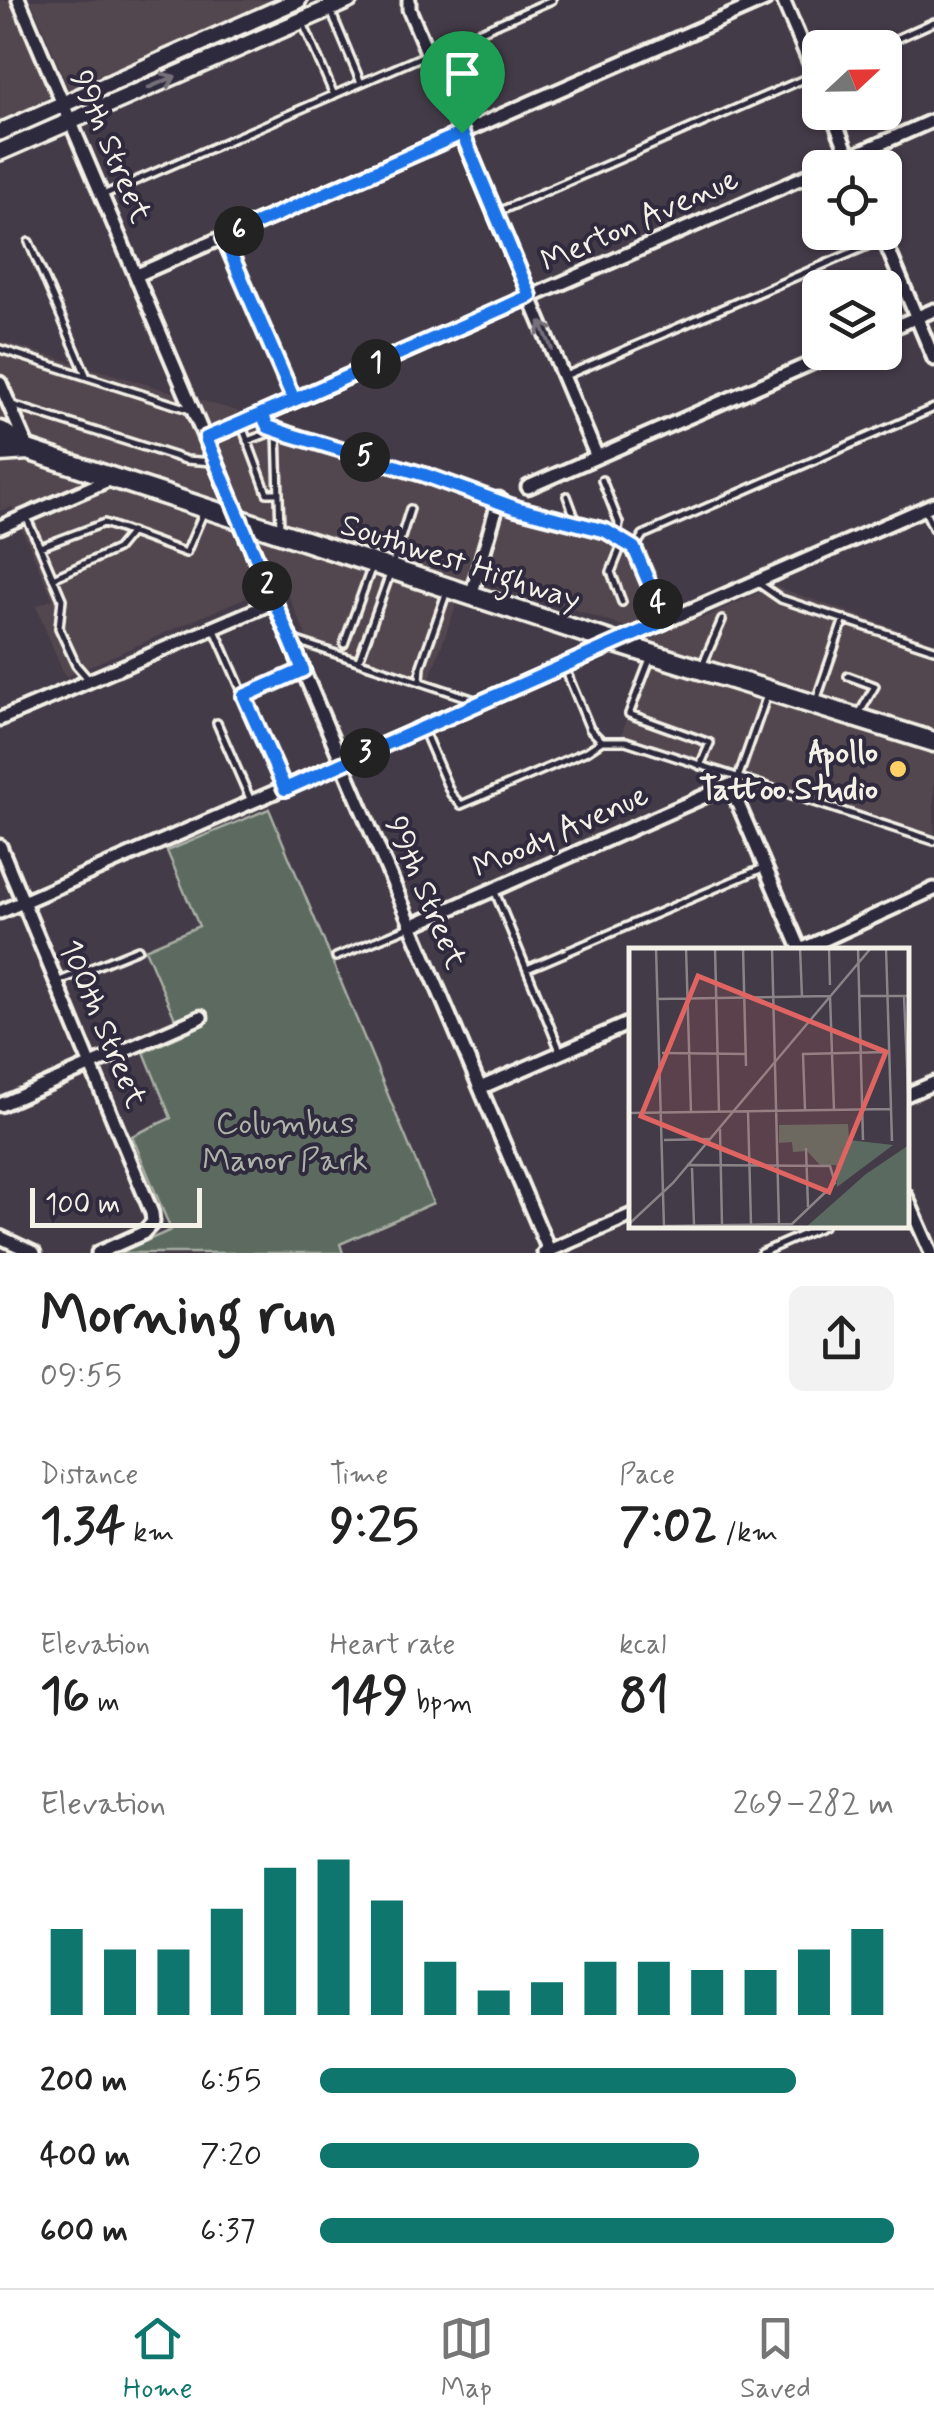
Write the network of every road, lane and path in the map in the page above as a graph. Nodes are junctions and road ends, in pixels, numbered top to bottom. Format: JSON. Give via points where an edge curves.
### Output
{"nodes":[{"id":1,"x":19,"y":0,"type":"edge"},
{"id":2,"x":298,"y":0,"type":"edge"},
{"id":3,"x":398,"y":0,"type":"edge"},
{"id":4,"x":552,"y":0,"type":"edge"},
{"id":5,"x":765,"y":0,"type":"edge"},
{"id":6,"x":783,"y":0,"type":"edge"},
{"id":7,"x":340,"y":3,"type":"edge"},
{"id":8,"x":409,"y":4,"type":"edge"},
{"id":9,"x":302,"y":21,"type":"junction"},
{"id":10,"x":934,"y":22,"type":"edge"},
{"id":11,"x":902,"y":36,"type":"edge"},
{"id":12,"x":802,"y":41,"type":"edge"},
{"id":13,"x":428,"y":54,"type":"junction"},
{"id":14,"x":802,"y":80,"type":"edge"},
{"id":15,"x":361,"y":84,"type":"junction"},
{"id":16,"x":334,"y":95,"type":"junction"},
{"id":17,"x":64,"y":104,"type":"junction"},
{"id":18,"x":72,"y":120,"type":"junction"},
{"id":19,"x":934,"y":120,"type":"edge"},
{"id":20,"x":0,"y":132,"type":"edge"},
{"id":21,"x":462,"y":133,"type":"junction"},
{"id":22,"x":875,"y":150,"type":"edge"},
{"id":23,"x":0,"y":152,"type":"edge"},
{"id":24,"x":802,"y":177,"type":"edge"},
{"id":25,"x":103,"y":195,"type":"junction"},
{"id":26,"x":496,"y":214,"type":"junction"},
{"id":27,"x":224,"y":238,"type":"junction"},
{"id":28,"x":28,"y":242,"type":"dead end"},
{"id":29,"x":850,"y":250,"type":"edge"},
{"id":30,"x":888,"y":250,"type":"edge"},
{"id":31,"x":137,"y":275,"type":"junction"},
{"id":32,"x":530,"y":296,"type":"junction"},
{"id":33,"x":934,"y":310,"type":"edge"},
{"id":34,"x":917,"y":318,"type":"junction"},
{"id":35,"x":902,"y":325,"type":"edge"},
{"id":36,"x":0,"y":350,"type":"edge"},
{"id":37,"x":934,"y":359,"type":"edge"},
{"id":38,"x":802,"y":367,"type":"edge"},
{"id":39,"x":563,"y":376,"type":"junction"},
{"id":40,"x":87,"y":377,"type":"junction"},
{"id":41,"x":0,"y":384,"type":"edge"},
{"id":42,"x":294,"y":400,"type":"junction"},
{"id":43,"x":9,"y":404,"type":"junction"},
{"id":44,"x":934,"y":408,"type":"edge"},
{"id":45,"x":194,"y":410,"type":"junction"},
{"id":46,"x":262,"y":414,"type":"junction"},
{"id":47,"x":242,"y":423,"type":"junction"},
{"id":48,"x":277,"y":430,"type":"junction"},
{"id":49,"x":0,"y":431,"type":"edge"},
{"id":50,"x":206,"y":438,"type":"junction"},
{"id":51,"x":248,"y":440,"type":"junction"},
{"id":52,"x":28,"y":450,"type":"junction"},
{"id":53,"x":0,"y":452,"type":"edge"},
{"id":54,"x":597,"y":457,"type":"junction"},
{"id":55,"x":216,"y":462,"type":"junction"},
{"id":56,"x":113,"y":478,"type":"junction"},
{"id":57,"x":602,"y":480,"type":"dead end"},
{"id":58,"x":528,"y":487,"type":"dead end"},
{"id":59,"x":280,"y":493,"type":"junction"},
{"id":60,"x":568,"y":496,"type":"dead end"},
{"id":61,"x":498,"y":500,"type":"junction"},
{"id":62,"x":929,"y":506,"type":"edge"},
{"id":63,"x":205,"y":509,"type":"junction"},
{"id":64,"x":410,"y":509,"type":"dead end"},
{"id":65,"x":26,"y":516,"type":"junction"},
{"id":66,"x":240,"y":520,"type":"junction"},
{"id":67,"x":577,"y":523,"type":"junction"},
{"id":68,"x":0,"y":527,"type":"edge"},
{"id":69,"x":934,"y":530,"type":"edge"},
{"id":70,"x":131,"y":532,"type":"junction"},
{"id":71,"x":280,"y":533,"type":"junction"},
{"id":72,"x":620,"y":540,"type":"junction"},
{"id":73,"x":40,"y":547,"type":"junction"},
{"id":74,"x":634,"y":548,"type":"junction"},
{"id":75,"x":382,"y":566,"type":"junction"},
{"id":76,"x":53,"y":578,"type":"junction"},
{"id":77,"x":756,"y":582,"type":"junction"},
{"id":78,"x":448,"y":588,"type":"junction"},
{"id":79,"x":472,"y":596,"type":"junction"},
{"id":80,"x":274,"y":602,"type":"junction"},
{"id":81,"x":622,"y":602,"type":"dead end"},
{"id":82,"x":722,"y":620,"type":"dead end"},
{"id":83,"x":844,"y":620,"type":"junction"},
{"id":84,"x":665,"y":621,"type":"junction"},
{"id":85,"x":214,"y":628,"type":"junction"},
{"id":86,"x":290,"y":638,"type":"junction"},
{"id":87,"x":616,"y":643,"type":"junction"},
{"id":88,"x":344,"y":644,"type":"dead end"},
{"id":89,"x":934,"y":649,"type":"edge"},
{"id":90,"x":652,"y":654,"type":"junction"},
{"id":91,"x":358,"y":660,"type":"junction"},
{"id":92,"x":564,"y":666,"type":"junction"},
{"id":93,"x":700,"y":669,"type":"junction"},
{"id":94,"x":303,"y":670,"type":"junction"},
{"id":95,"x":848,"y":676,"type":"dead end"},
{"id":96,"x":90,"y":681,"type":"junction"},
{"id":97,"x":420,"y":681,"type":"junction"},
{"id":98,"x":769,"y":690,"type":"junction"},
{"id":99,"x":244,"y":696,"type":"junction"},
{"id":100,"x":481,"y":702,"type":"junction"},
{"id":101,"x":815,"y":704,"type":"junction"},
{"id":102,"x":858,"y":717,"type":"junction"},
{"id":103,"x":0,"y":719,"type":"edge"},
{"id":104,"x":217,"y":723,"type":"dead end"},
{"id":105,"x":422,"y":728,"type":"junction"},
{"id":106,"x":602,"y":740,"type":"junction"},
{"id":107,"x":934,"y":742,"type":"edge"},
{"id":108,"x":342,"y":763,"type":"junction"},
{"id":109,"x":700,"y":766,"type":"junction"},
{"id":110,"x":734,"y":781,"type":"junction"},
{"id":111,"x":285,"y":789,"type":"junction"},
{"id":112,"x":252,"y":804,"type":"junction"},
{"id":113,"x":934,"y":841,"type":"edge"},
{"id":114,"x":0,"y":846,"type":"edge"},
{"id":115,"x":766,"y":867,"type":"junction"},
{"id":116,"x":494,"y":890,"type":"junction"},
{"id":117,"x":934,"y":890,"type":"edge"},
{"id":118,"x":23,"y":902,"type":"junction"},
{"id":119,"x":0,"y":912,"type":"edge"},
{"id":120,"x":412,"y":926,"type":"junction"},
{"id":121,"x":799,"y":948,"type":"edge"},
{"id":122,"x":804,"y":948,"type":"edge"},
{"id":123,"x":138,"y":950,"type":"dead end"},
{"id":124,"x":336,"y":957,"type":"dead end"},
{"id":125,"x":527,"y":969,"type":"junction"},
{"id":126,"x":57,"y":982,"type":"junction"},
{"id":127,"x":201,"y":1017,"type":"dead end"},
{"id":128,"x":629,"y":1023,"type":"edge"},
{"id":129,"x":561,"y":1053,"type":"junction"},
{"id":130,"x":92,"y":1064,"type":"junction"},
{"id":131,"x":934,"y":1082,"type":"edge"},
{"id":132,"x":480,"y":1088,"type":"junction"},
{"id":133,"x":909,"y":1093,"type":"edge"},
{"id":134,"x":0,"y":1105,"type":"edge"},
{"id":135,"x":909,"y":1203,"type":"edge"},
{"id":136,"x":629,"y":1216,"type":"edge"},
{"id":137,"x":817,"y":1228,"type":"edge"},
{"id":138,"x":0,"y":1237,"type":"edge"},
{"id":139,"x":548,"y":1252,"type":"edge"},
{"id":140,"x":34,"y":1253,"type":"edge"},
{"id":141,"x":98,"y":1253,"type":"edge"},
{"id":142,"x":761,"y":1253,"type":"edge"},
{"id":143,"x":931,"y":1253,"type":"edge"}],
"edges":[{"from":1,"to":17,"type":"street","name":"99th Street"},
{"from":2,"to":17,"type":"main road"},
{"from":3,"to":8,"type":"street"},
{"from":4,"to":13,"type":"lane"},
{"from":5,"to":21,"type":"street"},
{"from":6,"to":12,"type":"street"},
{"from":7,"to":9,"type":"main road"},
{"from":7,"to":15,"type":"lane"},
{"from":8,"to":13,"type":"street"},
{"from":9,"to":16,"type":"lane"},
{"from":18,"to":9,"type":"main road","one_way":true},
{"from":10,"to":11,"type":"lane"},
{"from":13,"to":15,"type":"lane"},
{"from":13,"to":21,"type":"street"},
{"from":14,"to":26,"type":"lane"},
{"from":15,"to":16,"type":"lane"},
{"from":16,"to":25,"type":"lane"},
{"from":17,"to":18,"type":"street","name":"99th Street"},
{"from":17,"to":20,"type":"main road"},
{"from":18,"to":23,"type":"main road"},
{"from":18,"to":25,"type":"street","name":"99th Street"},
{"from":19,"to":22,"type":"street","name":"Merton Avenue"},
{"from":21,"to":26,"type":"street"},
{"from":21,"to":27,"type":"street"},
{"from":24,"to":32,"type":"street","name":"Merton Avenue"},
{"from":25,"to":31,"type":"street","name":"99th Street"},
{"from":26,"to":32,"type":"street"},
{"from":27,"to":31,"type":"street"},
{"from":27,"to":42,"type":"lane"},
{"from":28,"to":40,"type":"lane"},
{"from":29,"to":39,"type":"lane"},
{"from":30,"to":34,"type":"street"},
{"from":31,"to":45,"type":"street","name":"99th Street"},
{"from":39,"to":32,"type":"street","one_way":true},
{"from":32,"to":42,"type":"street","name":"Merton Avenue"},
{"from":33,"to":34,"type":"street"},
{"from":34,"to":35,"type":"street"},
{"from":34,"to":37,"type":"street"},
{"from":36,"to":40,"type":"lane"},
{"from":38,"to":54,"type":"street"},
{"from":39,"to":54,"type":"street"},
{"from":40,"to":45,"type":"lane"},
{"from":41,"to":43,"type":"street"},
{"from":42,"to":46,"type":"street","name":"Merton Avenue"},
{"from":43,"to":52,"type":"street"},
{"from":43,"to":55,"type":"lane","via":[[194,463]]},
{"from":44,"to":74,"type":"lane","via":[[643,535]]},
{"from":45,"to":50,"type":"street","name":"99th Street"},
{"from":46,"to":47,"type":"street","name":"Merton Avenue"},
{"from":46,"to":48,"type":"lane"},
{"from":47,"to":50,"type":"street","name":"Merton Avenue"},
{"from":47,"to":51,"type":"lane"},
{"from":48,"to":51,"type":"lane"},
{"from":48,"to":59,"type":"lane"},
{"from":48,"to":61,"type":"lane"},
{"from":49,"to":52,"type":"main road","name":"Southwest Highway"},
{"from":50,"to":55,"type":"street","name":"99th Street"},
{"from":51,"to":59,"type":"lane","via":[[266,493]]},
{"from":52,"to":53,"type":"main road","name":"Southwest Highway"},
{"from":52,"to":56,"type":"main road","name":"Southwest Highway"},
{"from":54,"to":58,"type":"street"},
{"from":55,"to":66,"type":"street","name":"99th Street"},
{"from":56,"to":63,"type":"main road","name":"Southwest Highway"},
{"from":56,"to":65,"type":"street"},
{"from":57,"to":72,"type":"lane"},
{"from":59,"to":71,"type":"lane"},
{"from":60,"to":67,"type":"lane"},
{"from":61,"to":67,"type":"lane"},
{"from":61,"to":79,"type":"street"},
{"from":62,"to":69,"type":"lane"},
{"from":62,"to":77,"type":"street"},
{"from":63,"to":66,"type":"main road","name":"Southwest Highway"},
{"from":63,"to":70,"type":"lane","via":[[186,553]]},
{"from":64,"to":75,"type":"lane"},
{"from":65,"to":68,"type":"street"},
{"from":65,"to":73,"type":"lane"},
{"from":66,"to":71,"type":"main road","name":"Southwest Highway"},
{"from":66,"to":80,"type":"street","name":"99th Street"},
{"from":67,"to":72,"type":"lane"},
{"from":70,"to":73,"type":"lane","via":[[104,523]]},
{"from":70,"to":76,"type":"lane","via":[[117,550]]},
{"from":71,"to":75,"type":"main road","name":"Southwest Highway"},
{"from":72,"to":74,"type":"lane"},
{"from":72,"to":81,"type":"lane","via":[[611,572]]},
{"from":73,"to":76,"type":"lane"},
{"from":74,"to":84,"type":"lane"},
{"from":75,"to":78,"type":"main road","name":"Southwest Highway"},
{"from":75,"to":88,"type":"lane"},
{"from":75,"to":91,"type":"lane"},
{"from":76,"to":96,"type":"lane","via":[[62,599],[59,628]]},
{"from":77,"to":83,"type":"lane","via":[[781,599]]},
{"from":77,"to":84,"type":"street"},
{"from":78,"to":79,"type":"main road","name":"Southwest Highway"},
{"from":78,"to":97,"type":"lane"},
{"from":79,"to":87,"type":"main road","name":"Southwest Highway"},
{"from":80,"to":85,"type":"street"},
{"from":80,"to":86,"type":"street","name":"99th Street"},
{"from":82,"to":93,"type":"lane"},
{"from":83,"to":89,"type":"lane"},
{"from":83,"to":101,"type":"lane"},
{"from":84,"to":87,"type":"street"},
{"from":85,"to":96,"type":"street"},
{"from":85,"to":99,"type":"lane"},
{"from":86,"to":91,"type":"lane"},
{"from":86,"to":94,"type":"street","name":"99th Street"},
{"from":87,"to":90,"type":"main road","name":"Southwest Highway"},
{"from":87,"to":92,"type":"street"},
{"from":90,"to":93,"type":"main road","name":"Southwest Highway"},
{"from":90,"to":109,"type":"lane","via":[[629,714],[710,743]]},
{"from":91,"to":97,"type":"lane"},
{"from":92,"to":100,"type":"street"},
{"from":92,"to":106,"type":"lane","via":[[590,729]]},
{"from":93,"to":98,"type":"main road","name":"Southwest Highway"},
{"from":94,"to":99,"type":"lane"},
{"from":94,"to":108,"type":"street","name":"99th Street"},
{"from":95,"to":102,"type":"lane","via":[[874,686]]},
{"from":96,"to":103,"type":"street"},
{"from":97,"to":100,"type":"lane"},
{"from":98,"to":101,"type":"main road","name":"Southwest Highway"},
{"from":98,"to":110,"type":"lane"},
{"from":99,"to":111,"type":"lane"},
{"from":100,"to":105,"type":"street"},
{"from":101,"to":102,"type":"main road","name":"Southwest Highway"},
{"from":102,"to":107,"type":"main road","name":"Southwest Highway"},
{"from":104,"to":112,"type":"lane"},
{"from":105,"to":106,"type":"lane","via":[[461,805]]},
{"from":105,"to":108,"type":"street"},
{"from":106,"to":109,"type":"lane","via":[[626,741]]},
{"from":108,"to":111,"type":"street"},
{"from":108,"to":120,"type":"street","name":"99th Street"},
{"from":109,"to":110,"type":"lane"},
{"from":110,"to":113,"type":"lane"},
{"from":110,"to":115,"type":"street"},
{"from":110,"to":116,"type":"street","name":"Moody Avenue"},
{"from":111,"to":112,"type":"street"},
{"from":112,"to":118,"type":"street"},
{"from":114,"to":118,"type":"street","name":"100th Street"},
{"from":115,"to":121,"type":"street"},
{"from":115,"to":125,"type":"lane"},
{"from":116,"to":120,"type":"street","name":"Moody Avenue"},
{"from":116,"to":125,"type":"lane"},
{"from":117,"to":122,"type":"street"},
{"from":118,"to":119,"type":"street"},
{"from":118,"to":126,"type":"street","name":"100th Street"},
{"from":120,"to":124,"type":"lane"},
{"from":120,"to":132,"type":"street","name":"99th Street"},
{"from":123,"to":126,"type":"lane"},
{"from":125,"to":129,"type":"lane"},
{"from":126,"to":130,"type":"street","name":"100th Street"},
{"from":127,"to":130,"type":"street"},
{"from":128,"to":129,"type":"street"},
{"from":129,"to":132,"type":"street"},
{"from":130,"to":134,"type":"street"},
{"from":130,"to":141,"type":"street","name":"100th Street","via":[[149,1199],[152,1222],[143,1234]]},
{"from":131,"to":133,"type":"street"},
{"from":132,"to":139,"type":"street","name":"99th Street"},
{"from":135,"to":143,"type":"street"},
{"from":136,"to":139,"type":"street"},
{"from":137,"to":142,"type":"lane"},
{"from":138,"to":140,"type":"street"}]}
